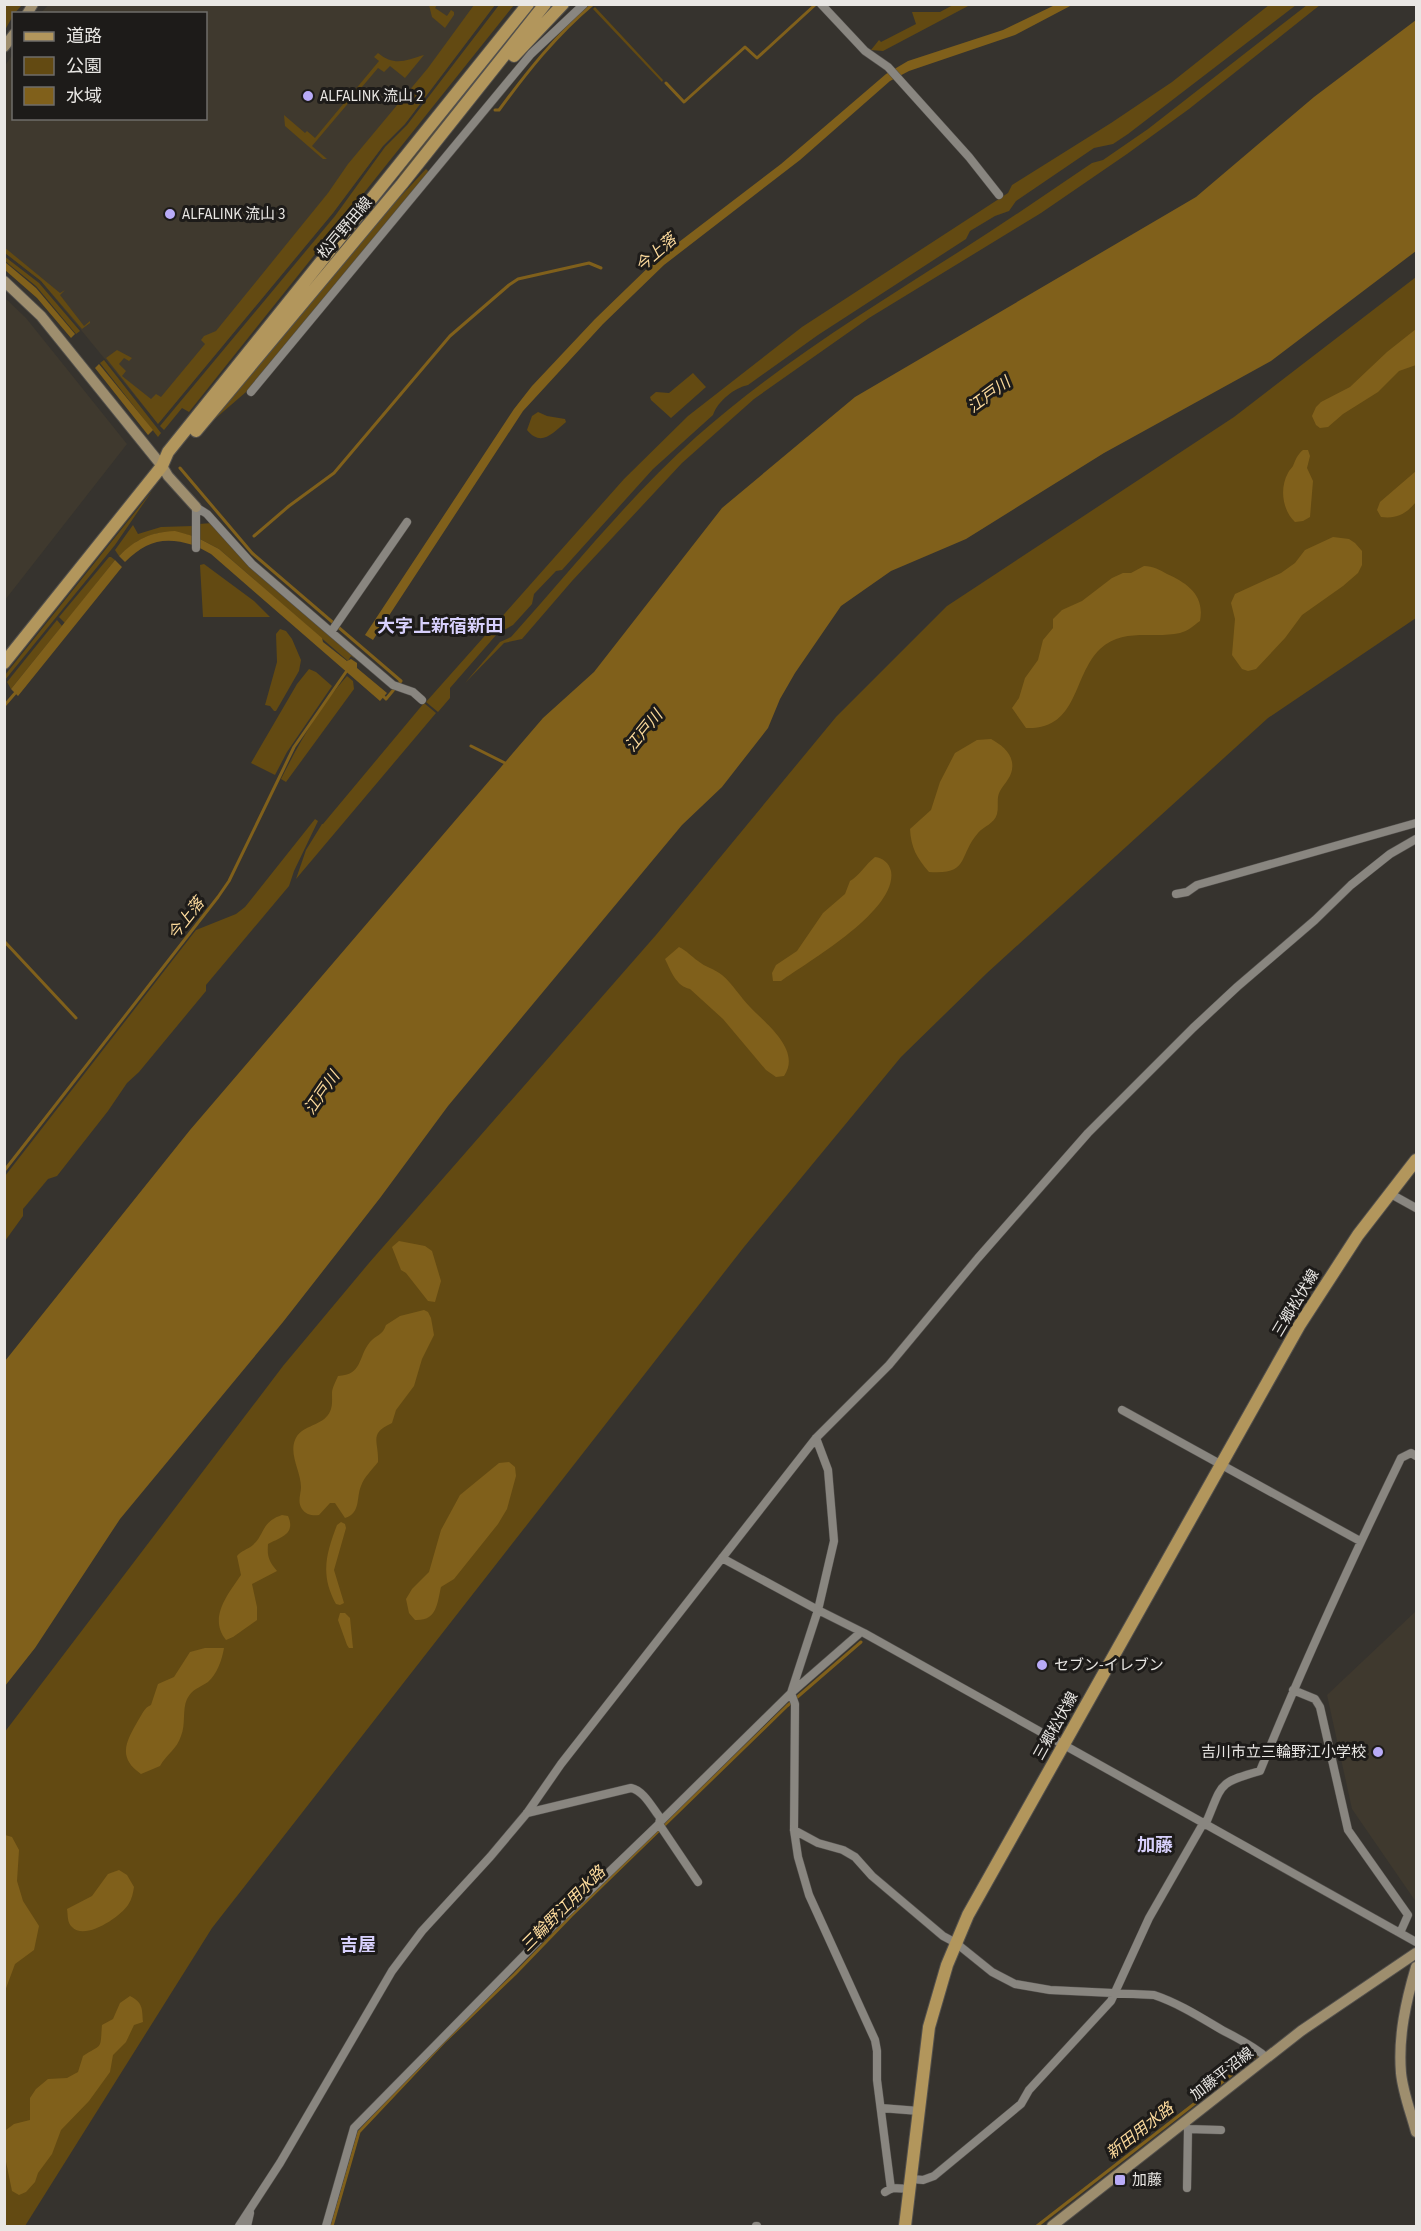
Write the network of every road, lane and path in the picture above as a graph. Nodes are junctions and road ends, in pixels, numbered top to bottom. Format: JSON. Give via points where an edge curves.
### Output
{"nodes":[{"id":1,"x":528,"y":4,"type":"edge"},
{"id":2,"x":545,"y":4,"type":"edge"},
{"id":3,"x":562,"y":4,"type":"edge"},
{"id":4,"x":584,"y":4,"type":"edge"},
{"id":5,"x":821,"y":4,"type":"edge"},
{"id":6,"x":402,"y":184,"type":"junction"},
{"id":7,"x":999,"y":195,"type":"dead end"},
{"id":8,"x":4,"y":281,"type":"edge"},
{"id":9,"x":251,"y":392,"type":"dead end"},
{"id":10,"x":162,"y":466,"type":"junction"},
{"id":11,"x":196,"y":507,"type":"junction"},
{"id":12,"x":407,"y":522,"type":"dead end"},
{"id":13,"x":196,"y":548,"type":"dead end"},
{"id":14,"x":334,"y":627,"type":"junction"},
{"id":15,"x":4,"y":663,"type":"edge"},
{"id":16,"x":423,"y":700,"type":"dead end"},
{"id":17,"x":1416,"y":823,"type":"edge"},
{"id":18,"x":1416,"y":839,"type":"edge"},
{"id":19,"x":1176,"y":894,"type":"dead end"},
{"id":20,"x":1416,"y":1160,"type":"edge"},
{"id":21,"x":1389,"y":1193,"type":"junction"},
{"id":22,"x":1416,"y":1208,"type":"edge"},
{"id":23,"x":1122,"y":1410,"type":"dead end"},
{"id":24,"x":816,"y":1438,"type":"junction"},
{"id":25,"x":1416,"y":1456,"type":"edge"},
{"id":26,"x":1220,"y":1465,"type":"junction"},
{"id":27,"x":1360,"y":1541,"type":"junction"},
{"id":28,"x":722,"y":1558,"type":"junction"},
{"id":29,"x":818,"y":1610,"type":"junction"},
{"id":30,"x":861,"y":1632,"type":"junction"},
{"id":31,"x":1293,"y":1690,"type":"junction"},
{"id":32,"x":790,"y":1693,"type":"junction"},
{"id":33,"x":1064,"y":1743,"type":"junction"},
{"id":34,"x":527,"y":1813,"type":"junction"},
{"id":35,"x":660,"y":1821,"type":"junction"},
{"id":36,"x":1205,"y":1823,"type":"junction"},
{"id":37,"x":794,"y":1830,"type":"junction"},
{"id":38,"x":698,"y":1882,"type":"dead end"},
{"id":39,"x":1400,"y":1933,"type":"junction"},
{"id":40,"x":1416,"y":1942,"type":"edge"},
{"id":41,"x":956,"y":1943,"type":"junction"},
{"id":42,"x":1416,"y":1953,"type":"edge"},
{"id":43,"x":1416,"y":1966,"type":"edge"},
{"id":44,"x":1114,"y":1994,"type":"junction"},
{"id":45,"x":1267,"y":2058,"type":"junction"},
{"id":46,"x":881,"y":2108,"type":"junction"},
{"id":47,"x":919,"y":2111,"type":"junction"},
{"id":48,"x":1186,"y":2126,"type":"junction"},
{"id":49,"x":1221,"y":2130,"type":"dead end"},
{"id":50,"x":1416,"y":2132,"type":"edge"},
{"id":51,"x":912,"y":2184,"type":"junction"},
{"id":52,"x":1187,"y":2188,"type":"dead end"},
{"id":53,"x":251,"y":2208,"type":"junction"},
{"id":54,"x":239,"y":2226,"type":"edge"},
{"id":55,"x":247,"y":2226,"type":"edge"},
{"id":56,"x":326,"y":2226,"type":"edge"},
{"id":57,"x":905,"y":2226,"type":"edge"},
{"id":58,"x":1052,"y":2226,"type":"edge"}],
"edges":[{"from":1,"to":10,"type":"main road","name":"松戸野田線","via":[[176,443]]},
{"from":2,"to":6,"type":"main road","name":"松戸野田線"},
{"from":3,"to":6,"type":"main road","via":[[523,45],[451,134]]},
{"from":4,"to":9,"type":"street","via":[[531,54]]},
{"from":5,"to":7,"type":"street","via":[[864,51],[888,67]]},
{"from":6,"to":10,"type":"main road","name":"松戸野田線","via":[[174,457]]},
{"from":8,"to":10,"type":"main road","via":[[41,316]]},
{"from":10,"to":11,"type":"main road"},
{"from":10,"to":15,"type":"main road","name":"松戸野田線"},
{"from":11,"to":13,"type":"street"},
{"from":11,"to":14,"type":"street","via":[[252,564]]},
{"from":12,"to":14,"type":"street"},
{"from":14,"to":16,"type":"street","via":[[396,686]]},
{"from":17,"to":19,"type":"street"},
{"from":18,"to":24,"type":"street","via":[[1351,885],[1122,1098],[1043,1183],[889,1365]]},
{"from":20,"to":21,"type":"main road","name":"三郷松伏線"},
{"from":21,"to":22,"type":"street"},
{"from":21,"to":26,"type":"main road","name":"三郷松伏線","via":[[1330,1275]]},
{"from":23,"to":26,"type":"street"},
{"from":24,"to":28,"type":"street"},
{"from":24,"to":29,"type":"street","via":[[828,1470],[834,1541]]},
{"from":25,"to":27,"type":"street","via":[[1411,1453],[1401,1458]]},
{"from":26,"to":27,"type":"street"},
{"from":26,"to":33,"type":"main road","name":"三郷松伏線"},
{"from":27,"to":31,"type":"street"},
{"from":28,"to":29,"type":"street"},
{"from":28,"to":34,"type":"street"},
{"from":29,"to":30,"type":"street"},
{"from":29,"to":32,"type":"street"},
{"from":30,"to":32,"type":"street"},
{"from":30,"to":33,"type":"street"},
{"from":31,"to":36,"type":"street","via":[[1260,1771],[1222,1785]]},
{"from":31,"to":39,"type":"street","via":[[1315,1699],[1320,1707],[1348,1830],[1408,1915]]},
{"from":32,"to":35,"type":"street"},
{"from":32,"to":37,"type":"street","via":[[795,1704]]},
{"from":33,"to":36,"type":"street"},
{"from":33,"to":41,"type":"main road","name":"三郷松伏線","via":[[984,1884]]},
{"from":34,"to":35,"type":"street","via":[[631,1788],[643,1795]]},
{"from":34,"to":53,"type":"street","via":[[422,1931],[392,1971]]},
{"from":35,"to":38,"type":"street"},
{"from":35,"to":56,"type":"street","via":[[354,2128]]},
{"from":36,"to":39,"type":"street"},
{"from":36,"to":44,"type":"street","via":[[1149,1918]]},
{"from":37,"to":41,"type":"street","via":[[855,1857],[872,1876]]},
{"from":37,"to":46,"type":"street","via":[[809,1895],[874,2040]]},
{"from":39,"to":40,"type":"street"},
{"from":41,"to":44,"type":"street","via":[[992,1972],[1015,1984]]},
{"from":41,"to":47,"type":"main road","name":"三郷松伏線","via":[[929,2027]]},
{"from":42,"to":45,"type":"main road","name":"加藤平沼線"},
{"from":43,"to":50,"type":"main road","via":[[1404,2014],[1400,2057]]},
{"from":44,"to":45,"type":"street","via":[[1154,1995],[1167,2000]]},
{"from":44,"to":51,"type":"street","via":[[1021,2104],[934,2176]]},
{"from":45,"to":48,"type":"main road","name":"加藤平沼線"},
{"from":46,"to":47,"type":"street"},
{"from":46,"to":51,"type":"street","via":[[888,2190]]},
{"from":47,"to":51,"type":"main road","name":"三郷松伏線"},
{"from":48,"to":49,"type":"street"},
{"from":48,"to":52,"type":"street"},
{"from":48,"to":58,"type":"main road","name":"加藤平沼線"},
{"from":51,"to":57,"type":"main road","name":"三郷松伏線"},
{"from":53,"to":54,"type":"street"},
{"from":53,"to":55,"type":"street"}]}
